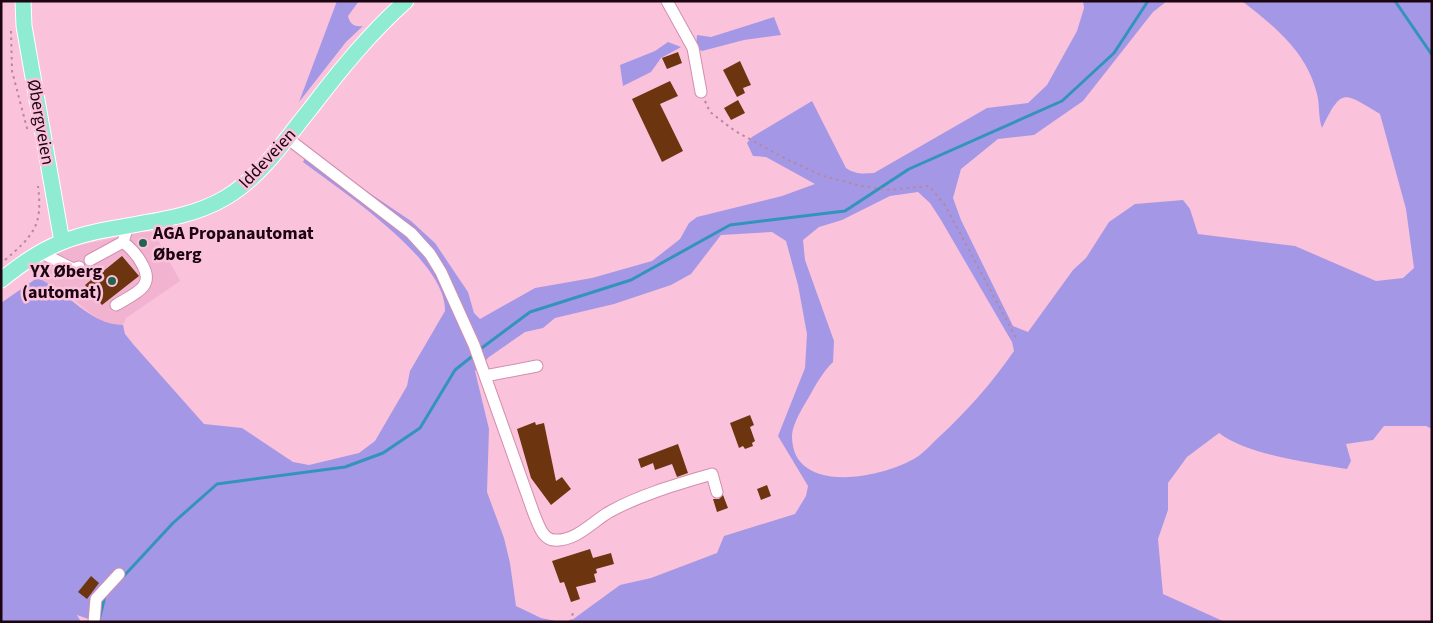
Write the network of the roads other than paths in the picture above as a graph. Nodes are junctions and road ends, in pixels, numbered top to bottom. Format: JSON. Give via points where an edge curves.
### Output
{"nodes":[{"id":1,"x":23,"y":1,"type":"edge"},
{"id":2,"x":406,"y":1,"type":"edge"},
{"id":3,"x":667,"y":1,"type":"edge"},
{"id":4,"x":701,"y":92,"type":"road end"},
{"id":5,"x":287,"y":138,"type":"junction"},
{"id":6,"x":128,"y":226,"type":"junction"},
{"id":7,"x":62,"y":242,"type":"junction"},
{"id":8,"x":122,"y":242,"type":"junction"},
{"id":9,"x":40,"y":252,"type":"junction"},
{"id":10,"x":90,"y":260,"type":"dead end"},
{"id":11,"x":79,"y":268,"type":"dead end"},
{"id":12,"x":1,"y":280,"type":"edge"},
{"id":13,"x":116,"y":304,"type":"dead end"},
{"id":14,"x":537,"y":366,"type":"dead end"},
{"id":15,"x":485,"y":376,"type":"junction"},
{"id":16,"x":717,"y":492,"type":"dead end"},
{"id":17,"x":120,"y":574,"type":"dead end"},
{"id":18,"x":94,"y":622,"type":"edge"}],
"edges":[{"from":1,"to":7,"type":"main road","name":"Øbergveien","via":[[24,26]]},
{"from":2,"to":5,"type":"main road","name":"Iddeveien","via":[[360,46]]},
{"from":3,"to":4,"type":"street","via":[[693,48]]},
{"from":5,"to":6,"type":"main road","name":"Iddeveien","via":[[256,175],[227,197],[189,214]]},
{"from":5,"to":15,"type":"street","via":[[411,233],[430,254],[456,303]]},
{"from":6,"to":7,"type":"main road","name":"Iddeveien"},
{"from":6,"to":8,"type":"street"},
{"from":7,"to":9,"type":"main road","name":"Iddeveien"},
{"from":8,"to":10,"type":"street"},
{"from":8,"to":13,"type":"street","via":[[136,252],[149,275],[141,289]]},
{"from":9,"to":11,"type":"street","via":[[73,269]]},
{"from":9,"to":12,"type":"main road","name":"Iddeveien"},
{"from":14,"to":15,"type":"street"},
{"from":15,"to":16,"type":"street","via":[[540,530],[553,540],[567,539],[610,511],[694,479],[712,474]]},
{"from":17,"to":18,"type":"street","via":[[96,599]]}]}
